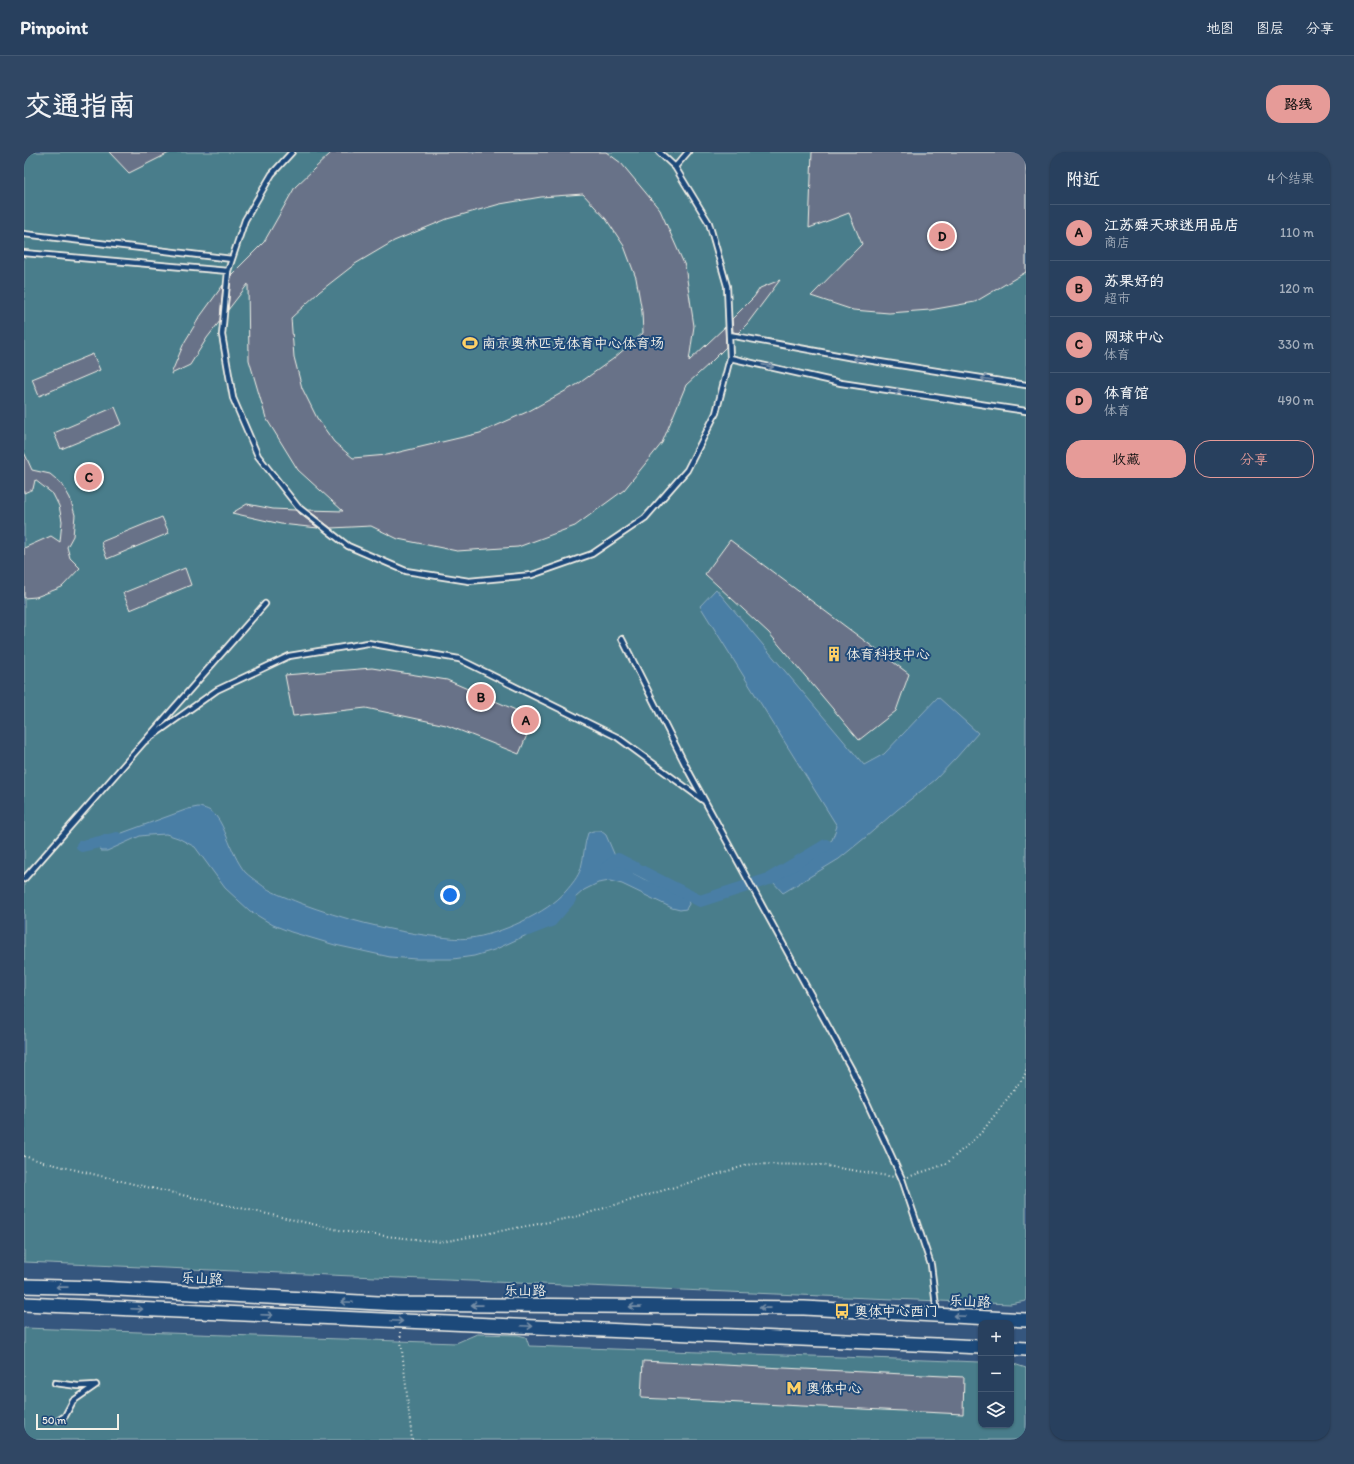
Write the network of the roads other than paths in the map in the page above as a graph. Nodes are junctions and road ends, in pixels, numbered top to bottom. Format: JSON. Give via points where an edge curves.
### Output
{"nodes":[{"id":1,"x":292,"y":152,"type":"edge"},
{"id":2,"x":659,"y":152,"type":"edge"},
{"id":3,"x":688,"y":152,"type":"edge"},
{"id":4,"x":675,"y":167,"type":"junction"},
{"id":5,"x":24,"y":234,"type":"edge"},
{"id":6,"x":24,"y":253,"type":"edge"},
{"id":7,"x":232,"y":259,"type":"junction"},
{"id":8,"x":228,"y":271,"type":"junction"},
{"id":9,"x":729,"y":335,"type":"junction"},
{"id":10,"x":730,"y":358,"type":"junction"},
{"id":11,"x":1026,"y":385,"type":"edge"},
{"id":12,"x":1026,"y":411,"type":"edge"},
{"id":13,"x":265,"y":604,"type":"dead end"},
{"id":14,"x":622,"y":639,"type":"dead end"},
{"id":15,"x":144,"y":742,"type":"junction"},
{"id":16,"x":705,"y":802,"type":"junction"},
{"id":17,"x":24,"y":879,"type":"edge"},
{"id":18,"x":24,"y":1286,"type":"edge"},
{"id":19,"x":24,"y":1304,"type":"edge"},
{"id":20,"x":937,"y":1315,"type":"junction"},
{"id":21,"x":1026,"y":1320,"type":"edge"},
{"id":22,"x":978,"y":1347,"type":"edge"},
{"id":23,"x":1014,"y":1348,"type":"edge"},
{"id":24,"x":1026,"y":1349,"type":"edge"},
{"id":25,"x":55,"y":1383,"type":"dead end"},
{"id":26,"x":59,"y":1420,"type":"dead end"}],
"edges":[{"from":1,"to":7,"type":"lane","via":[[272,174],[245,220]]},
{"from":2,"to":4,"type":"lane"},
{"from":3,"to":4,"type":"lane"},
{"from":4,"to":9,"type":"lane","via":[[709,223],[727,286]]},
{"from":5,"to":7,"type":"lane"},
{"from":6,"to":8,"type":"lane"},
{"from":7,"to":8,"type":"lane"},
{"from":8,"to":10,"type":"lane","via":[[222,335],[233,398],[258,456],[298,507],[348,546],[406,571],[469,581],[532,575],[592,554],[645,518],[687,470],[716,413]]},
{"from":9,"to":10,"type":"lane"},
{"from":11,"to":9,"type":"lane","one_way":true},
{"from":10,"to":12,"type":"lane","one_way":true,"via":[[841,383]]},
{"from":13,"to":15,"type":"lane"},
{"from":14,"to":16,"type":"lane"},
{"from":15,"to":16,"type":"lane","via":[[218,690],[289,656],[368,643],[459,659],[617,737]]},
{"from":15,"to":17,"type":"lane"},
{"from":16,"to":20,"type":"lane","via":[[852,1070],[902,1179],[931,1265]]},
{"from":20,"to":18,"type":"street","name":"乐山路","one_way":true,"via":[[804,1308],[397,1304]]},
{"from":19,"to":22,"type":"street","one_way":true},
{"from":21,"to":20,"type":"street","name":"乐山路","one_way":true},
{"from":23,"to":24,"type":"street"},
{"from":25,"to":26,"type":"lane","via":[[78,1386],[96,1384],[73,1401],[65,1416]]}]}
